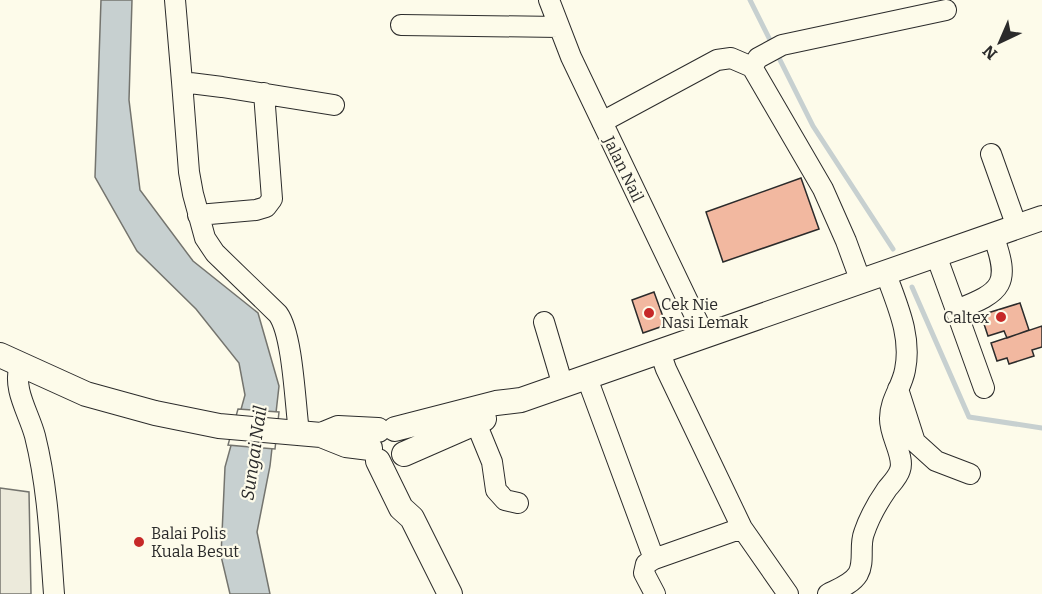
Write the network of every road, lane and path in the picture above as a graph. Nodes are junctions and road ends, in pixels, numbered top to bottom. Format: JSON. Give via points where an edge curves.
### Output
{"nodes":[{"id":1,"x":175,"y":0,"type":"edge"},
{"id":2,"x":549,"y":0,"type":"edge"},
{"id":3,"x":946,"y":10,"type":"dead end"},
{"id":4,"x":401,"y":25,"type":"dead end"},
{"id":5,"x":559,"y":27,"type":"junction"},
{"id":6,"x":752,"y":67,"type":"junction"},
{"id":7,"x":182,"y":82,"type":"junction"},
{"id":8,"x":264,"y":93,"type":"junction"},
{"id":9,"x":334,"y":105,"type":"dead end"},
{"id":10,"x":602,"y":122,"type":"junction"},
{"id":11,"x":991,"y":154,"type":"dead end"},
{"id":12,"x":198,"y":215,"type":"junction"},
{"id":13,"x":1042,"y":218,"type":"edge"},
{"id":14,"x":1017,"y":226,"type":"junction"},
{"id":15,"x":993,"y":235,"type":"junction"},
{"id":16,"x":936,"y":255,"type":"junction"},
{"id":17,"x":886,"y":274,"type":"junction"},
{"id":18,"x":861,"y":282,"type":"junction"},
{"id":19,"x":956,"y":310,"type":"junction"},
{"id":20,"x":544,"y":322,"type":"dead end"},
{"id":21,"x":705,"y":337,"type":"junction"},
{"id":22,"x":660,"y":352,"type":"junction"},
{"id":23,"x":10,"y":360,"type":"edge"},
{"id":24,"x":587,"y":378,"type":"junction"},
{"id":25,"x":563,"y":386,"type":"junction"},
{"id":26,"x":984,"y":388,"type":"dead end"},
{"id":27,"x":898,"y":389,"type":"junction"},
{"id":28,"x":521,"y":400,"type":"junction"},
{"id":29,"x":476,"y":423,"type":"junction"},
{"id":30,"x":304,"y":433,"type":"junction"},
{"id":31,"x":388,"y":447,"type":"junction"},
{"id":32,"x":970,"y":474,"type":"dead end"},
{"id":33,"x":518,"y":503,"type":"dead end"},
{"id":34,"x":742,"y":528,"type":"junction"},
{"id":35,"x":654,"y":559,"type":"junction"},
{"id":36,"x":54,"y":594,"type":"edge"},
{"id":37,"x":450,"y":594,"type":"edge"},
{"id":38,"x":654,"y":594,"type":"edge"},
{"id":39,"x":788,"y":594,"type":"edge"},
{"id":40,"x":828,"y":594,"type":"edge"}],
"edges":[{"from":1,"to":7,"type":"street"},
{"from":2,"to":5,"type":"street","name":"Jalan Nail"},
{"from":3,"to":6,"type":"street","via":[[775,48],[758,58]]},
{"from":4,"to":5,"type":"street"},
{"from":5,"to":10,"type":"street","name":"Jalan Nail"},
{"from":6,"to":10,"type":"street","via":[[731,58],[717,60]]},
{"from":6,"to":18,"type":"street","via":[[823,189]]},
{"from":7,"to":8,"type":"street"},
{"from":7,"to":12,"type":"street","via":[[189,172]]},
{"from":8,"to":9,"type":"street"},
{"from":8,"to":12,"type":"street","via":[[272,199],[266,207],[256,210]]},
{"from":10,"to":21,"type":"street","name":"Jalan Nail"},
{"from":11,"to":14,"type":"street"},
{"from":12,"to":30,"type":"street","via":[[208,244],[282,320]]},
{"from":13,"to":14,"type":"main road"},
{"from":14,"to":15,"type":"main road"},
{"from":15,"to":16,"type":"main road"},
{"from":15,"to":19,"type":"street","via":[[1003,261],[1001,279],[992,293]]},
{"from":16,"to":17,"type":"main road"},
{"from":16,"to":19,"type":"street"},
{"from":17,"to":18,"type":"main road"},
{"from":17,"to":27,"type":"street","via":[[905,328],[905,372]]},
{"from":18,"to":21,"type":"main road"},
{"from":19,"to":26,"type":"street"},
{"from":20,"to":25,"type":"street"},
{"from":21,"to":22,"type":"main road"},
{"from":22,"to":24,"type":"main road"},
{"from":22,"to":34,"type":"street"},
{"from":23,"to":30,"type":"main road","via":[[105,400],[155,413],[219,426]]},
{"from":23,"to":36,"type":"street","via":[[45,481]]},
{"from":24,"to":25,"type":"main road"},
{"from":24,"to":35,"type":"street"},
{"from":25,"to":28,"type":"main road"},
{"from":27,"to":32,"type":"street","via":[[915,442],[936,461]]},
{"from":27,"to":40,"type":"street","via":[[890,417],[901,470],[879,501],[863,535],[858,574]]},
{"from":28,"to":29,"type":"main road"},
{"from":28,"to":31,"type":"main road","via":[[496,403]]},
{"from":29,"to":31,"type":"main road"},
{"from":29,"to":33,"type":"street","via":[[492,462],[496,490],[505,500]]},
{"from":30,"to":31,"type":"main road","via":[[346,445]]},
{"from":31,"to":37,"type":"main road","via":[[412,503],[412,518]]},
{"from":34,"to":35,"type":"street"},
{"from":34,"to":39,"type":"street"},
{"from":35,"to":38,"type":"street","via":[[646,564],[644,573]]}]}
